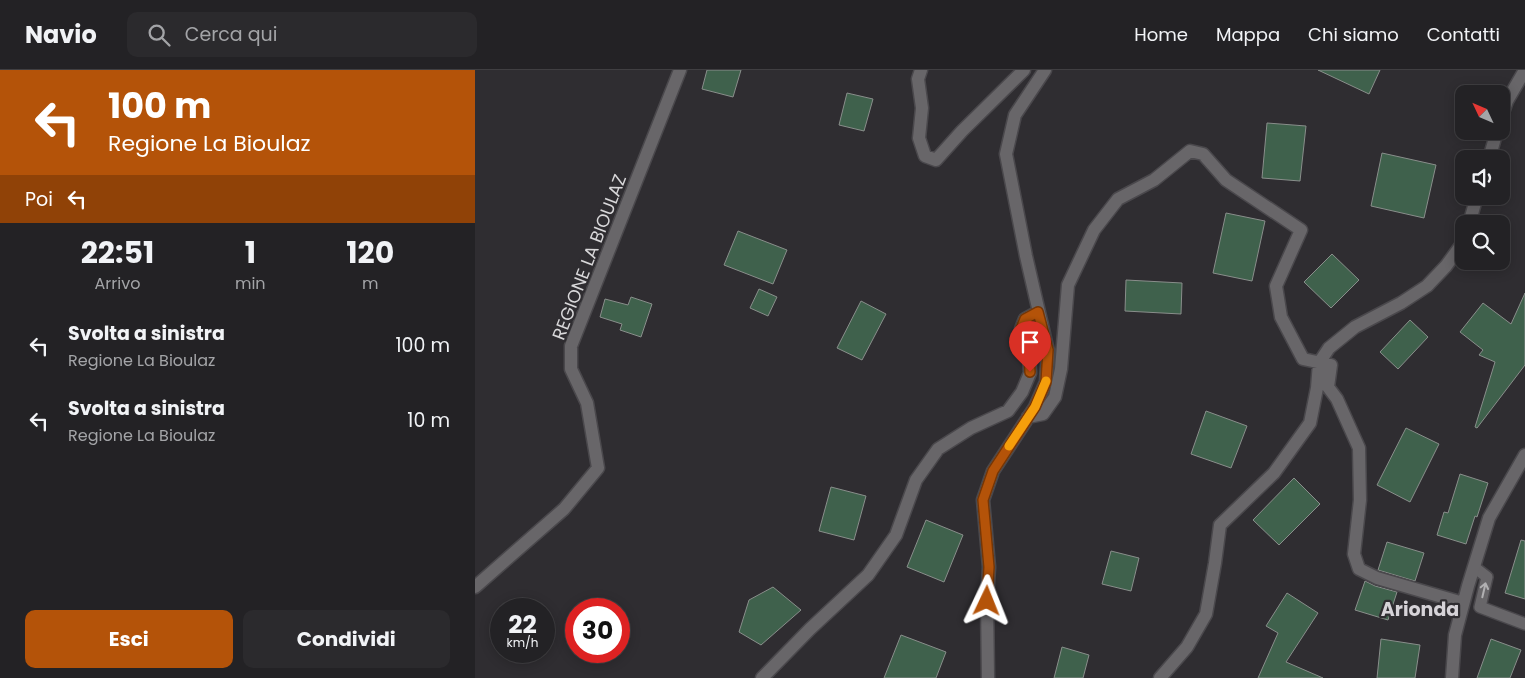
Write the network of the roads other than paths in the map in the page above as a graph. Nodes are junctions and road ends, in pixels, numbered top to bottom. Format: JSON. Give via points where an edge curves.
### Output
{"nodes":[{"id":1,"x":679,"y":70,"type":"edge"},
{"id":2,"x":921,"y":70,"type":"edge"},
{"id":3,"x":1024,"y":70,"type":"edge"},
{"id":4,"x":1045,"y":70,"type":"edge"},
{"id":5,"x":1525,"y":70,"type":"edge"},
{"id":6,"x":1510,"y":96,"type":"edge"},
{"id":7,"x":1455,"y":254,"type":"edge"},
{"id":8,"x":1038,"y":312,"type":"junction"},
{"id":9,"x":1319,"y":363,"type":"junction"},
{"id":10,"x":1028,"y":417,"type":"junction"},
{"id":11,"x":1525,"y":456,"type":"edge"},
{"id":12,"x":1474,"y":567,"type":"junction"},
{"id":13,"x":475,"y":587,"type":"edge"},
{"id":14,"x":1463,"y":603,"type":"junction"},
{"id":15,"x":1525,"y":624,"type":"edge"},
{"id":16,"x":762,"y":678,"type":"edge"},
{"id":17,"x":988,"y":678,"type":"edge"},
{"id":18,"x":1160,"y":678,"type":"edge"},
{"id":19,"x":1452,"y":678,"type":"edge"}],
"edges":[{"from":1,"to":13,"type":"street","name":"REGIONE LA BIOULAZ","via":[[571,346],[571,369],[587,403],[598,468],[564,510]]},
{"from":2,"to":3,"type":"street","via":[[918,79],[922,108],[919,138],[925,156],[936,160]]},
{"from":4,"to":8,"type":"street","via":[[1015,115],[1007,154]]},
{"from":5,"to":6,"type":"street"},
{"from":7,"to":9,"type":"street","via":[[1427,286],[1355,327],[1329,348]]},
{"from":8,"to":10,"type":"street","via":[[1048,350],[1046,382]]},
{"from":8,"to":16,"type":"street","via":[[1025,319],[1021,329],[1029,353],[1030,372],[1022,392],[1008,411],[971,428],[938,449],[917,480],[896,535],[868,575]]},
{"from":9,"to":10,"type":"street","via":[[1303,359],[1281,317],[1276,286],[1301,230],[1226,180],[1203,154],[1190,151],[1154,180],[1118,199],[1094,230],[1068,285],[1061,369],[1055,397],[1043,414]]},
{"from":9,"to":14,"type":"street","via":[[1331,366],[1327,387],[1337,399],[1359,448],[1354,554],[1359,569],[1377,578]]},
{"from":9,"to":18,"type":"street","via":[[1310,424],[1274,473],[1220,525],[1206,614],[1187,647]]},
{"from":10,"to":17,"type":"street","via":[[993,471],[983,500],[989,567]]},
{"from":11,"to":12,"type":"street","via":[[1489,518]]},
{"from":12,"to":14,"type":"street"},
{"from":15,"to":12,"type":"lane","one_way":true,"via":[[1480,607],[1487,577]]},
{"from":14,"to":19,"type":"street","via":[[1455,635]]}]}
